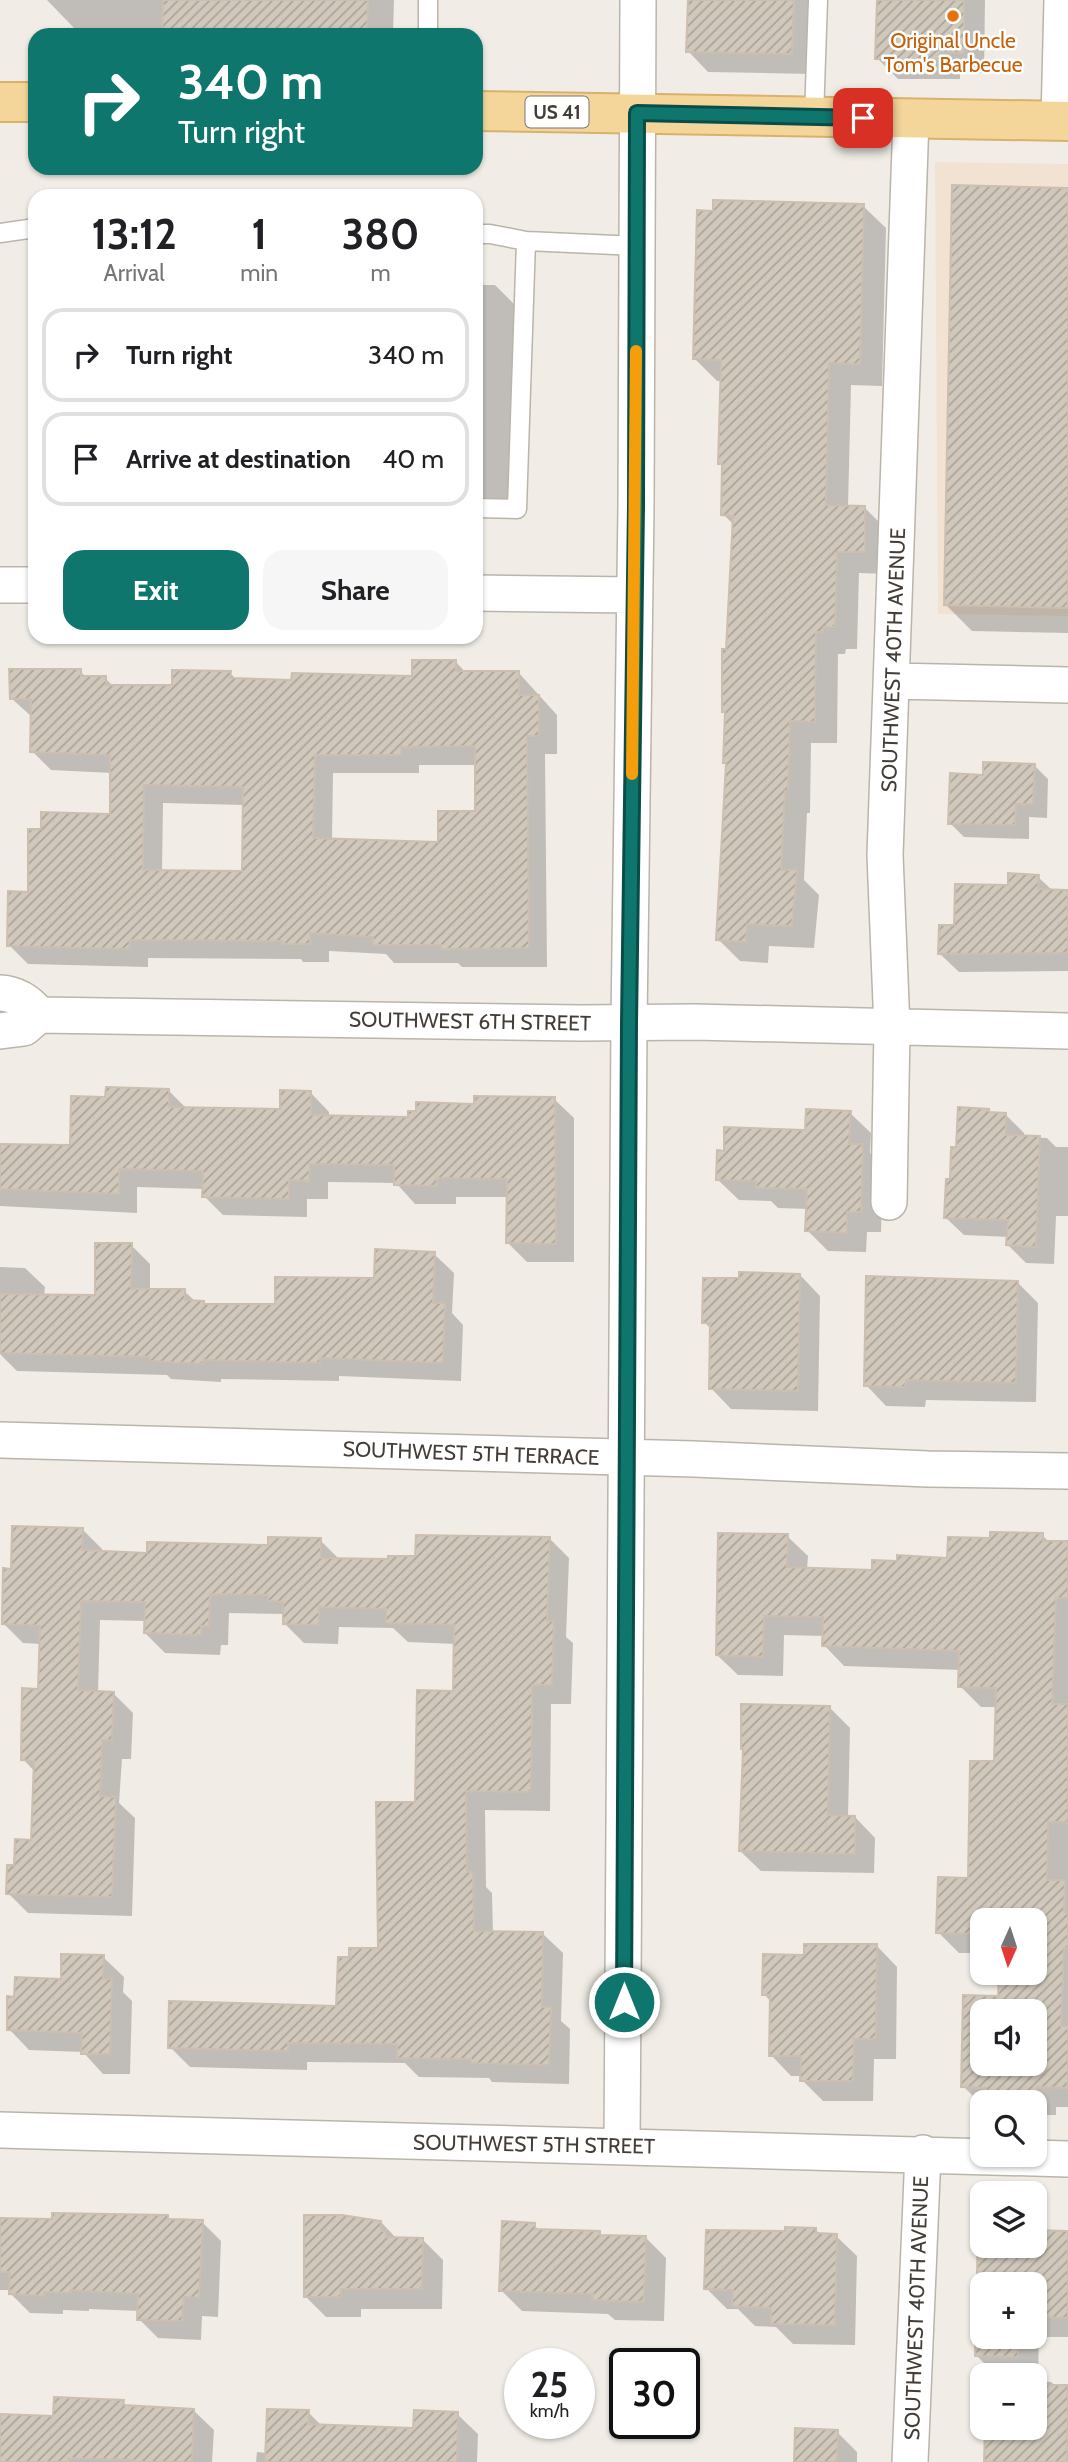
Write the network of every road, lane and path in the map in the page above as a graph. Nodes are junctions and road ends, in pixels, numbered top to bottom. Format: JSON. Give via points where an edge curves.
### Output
{"nodes":[{"id":1,"x":428,"y":0,"type":"edge"},
{"id":2,"x":638,"y":0,"type":"edge"},
{"id":3,"x":818,"y":0,"type":"edge"},
{"id":4,"x":1062,"y":0,"type":"edge"},
{"id":5,"x":428,"y":28,"type":"edge"},
{"id":6,"x":483,"y":111,"type":"edge"},
{"id":7,"x":637,"y":113,"type":"junction"},
{"id":8,"x":814,"y":117,"type":"junction"},
{"id":9,"x":911,"y":119,"type":"junction"},
{"id":10,"x":1064,"y":121,"type":"edge"},
{"id":11,"x":28,"y":229,"type":"edge"},
{"id":12,"x":0,"y":233,"type":"edge"},
{"id":13,"x":483,"y":234,"type":"edge"},
{"id":14,"x":526,"y":241,"type":"junction"},
{"id":15,"x":637,"y":246,"type":"junction"},
{"id":16,"x":483,"y":508,"type":"edge"},
{"id":17,"x":0,"y":585,"type":"edge"},
{"id":18,"x":28,"y":585,"type":"edge"},
{"id":19,"x":483,"y":593,"type":"edge"},
{"id":20,"x":634,"y":595,"type":"junction"},
{"id":21,"x":893,"y":681,"type":"junction"},
{"id":22,"x":1068,"y":685,"type":"edge"},
{"id":23,"x":0,"y":993,"type":"edge"},
{"id":24,"x":39,"y":1015,"type":"junction"},
{"id":25,"x":629,"y":1023,"type":"junction"},
{"id":26,"x":892,"y":1028,"type":"junction"},
{"id":27,"x":0,"y":1031,"type":"edge"},
{"id":28,"x":1068,"y":1031,"type":"edge"},
{"id":29,"x":889,"y":1202,"type":"dead end"},
{"id":30,"x":0,"y":1440,"type":"edge"},
{"id":31,"x":626,"y":1457,"type":"junction"},
{"id":32,"x":1068,"y":1471,"type":"edge"},
{"id":33,"x":0,"y":2130,"type":"edge"},
{"id":34,"x":622,"y":2146,"type":"junction"},
{"id":35,"x":923,"y":2153,"type":"junction"},
{"id":36,"x":1068,"y":2159,"type":"edge"},
{"id":37,"x":910,"y":2462,"type":"edge"}],
"edges":[{"from":1,"to":5,"type":"lane"},
{"from":2,"to":7,"type":"street"},
{"from":3,"to":8,"type":"lane"},
{"from":4,"to":10,"type":"street"},
{"from":6,"to":7,"type":"main road","number":"US 41"},
{"from":7,"to":8,"type":"main road","number":"US 41"},
{"from":7,"to":15,"type":"street"},
{"from":8,"to":9,"type":"main road","number":"US 41"},
{"from":9,"to":10,"type":"main road","number":"US 41"},
{"from":9,"to":21,"type":"street","name":"SOUTHWEST 40TH AVENUE"},
{"from":11,"to":12,"type":"lane"},
{"from":13,"to":14,"type":"lane"},
{"from":14,"to":15,"type":"lane"},
{"from":14,"to":16,"type":"lane","via":[[517,509]]},
{"from":15,"to":20,"type":"street"},
{"from":17,"to":18,"type":"street"},
{"from":19,"to":20,"type":"street"},
{"from":20,"to":25,"type":"street"},
{"from":21,"to":22,"type":"street"},
{"from":21,"to":26,"type":"street","name":"SOUTHWEST 40TH AVENUE","via":[[886,855]]},
{"from":23,"to":24,"type":"street","via":[[30,1003]]},
{"from":24,"to":25,"type":"street","name":"SOUTHWEST 6TH STREET"},
{"from":24,"to":27,"type":"street","name":"SOUTHWEST 6TH STREET","via":[[24,1028]]},
{"from":25,"to":26,"type":"street","name":"SOUTHWEST 6TH STREET"},
{"from":25,"to":31,"type":"street"},
{"from":26,"to":28,"type":"street","name":"SOUTHWEST 6TH STREET"},
{"from":26,"to":29,"type":"street","name":"SOUTHWEST 40TH AVENUE"},
{"from":30,"to":31,"type":"street","name":"SOUTHWEST 5TH TERRACE"},
{"from":31,"to":32,"type":"street","name":"SOUTHWEST 5TH TERRACE"},
{"from":31,"to":34,"type":"street"},
{"from":33,"to":34,"type":"street","name":"SOUTHWEST 5TH STREET"},
{"from":34,"to":35,"type":"street","name":"SOUTHWEST 5TH STREET"},
{"from":35,"to":36,"type":"street","name":"SOUTHWEST 5TH STREET"},
{"from":35,"to":37,"type":"street","name":"SOUTHWEST 40TH AVENUE"}]}
